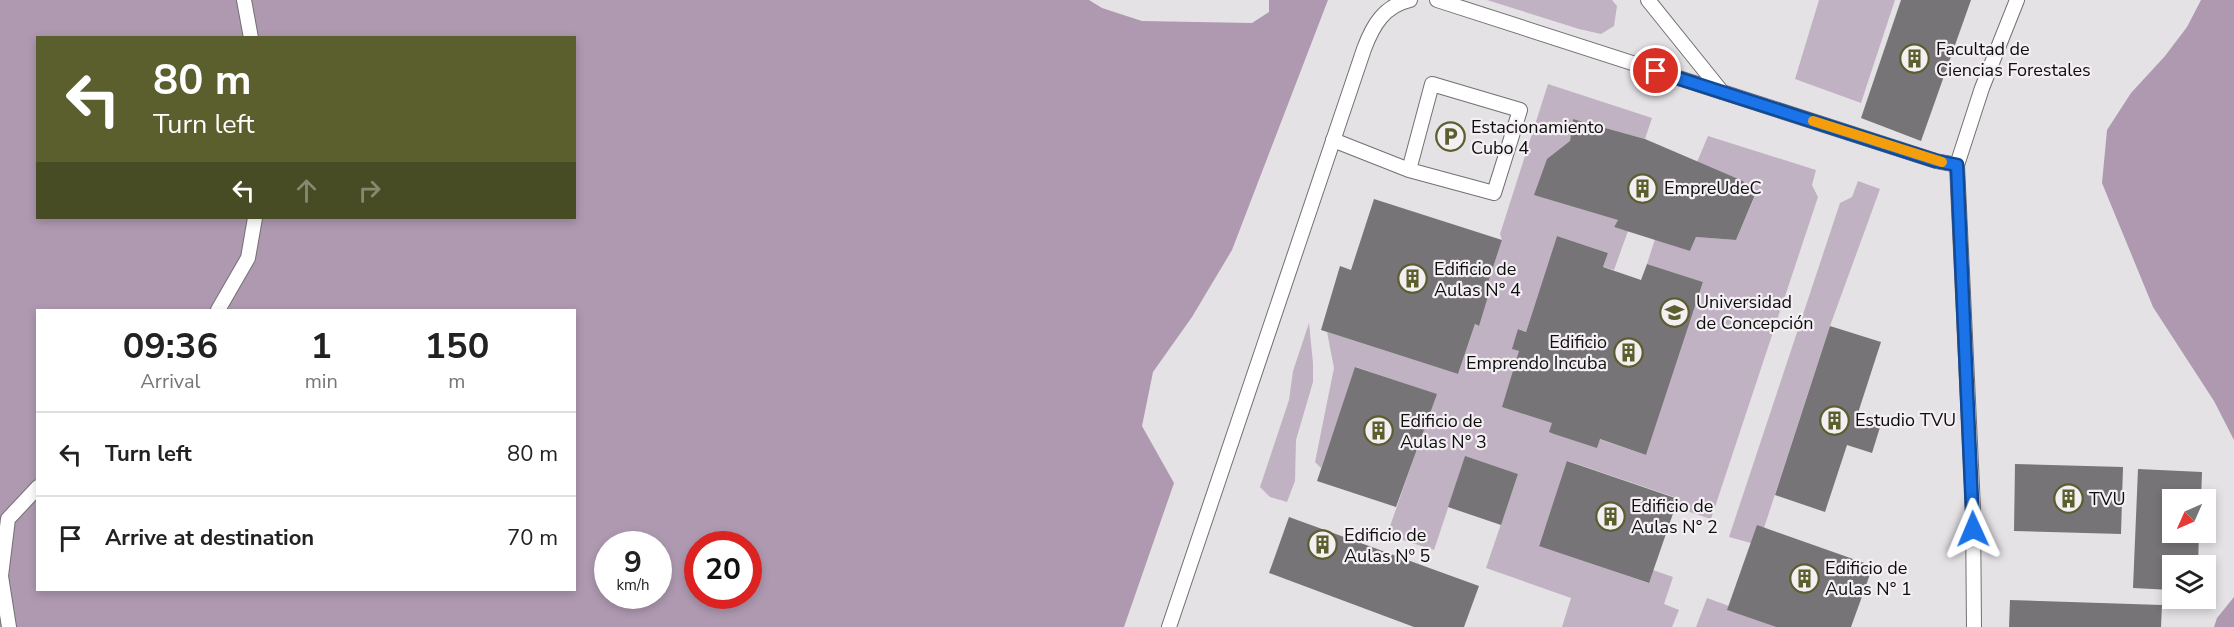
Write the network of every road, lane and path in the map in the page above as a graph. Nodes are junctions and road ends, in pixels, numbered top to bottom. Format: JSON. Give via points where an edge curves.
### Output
{"nodes":[{"id":1,"x":244,"y":0,"type":"edge"},
{"id":2,"x":1410,"y":0,"type":"edge"},
{"id":3,"x":1437,"y":0,"type":"edge"},
{"id":4,"x":1648,"y":0,"type":"edge"},
{"id":5,"x":2017,"y":0,"type":"edge"},
{"id":6,"x":251,"y":36,"type":"edge"},
{"id":7,"x":1722,"y":92,"type":"junction"},
{"id":8,"x":1333,"y":140,"type":"junction"},
{"id":9,"x":1957,"y":165,"type":"junction"},
{"id":10,"x":1409,"y":170,"type":"junction"},
{"id":11,"x":255,"y":219,"type":"edge"},
{"id":12,"x":219,"y":309,"type":"edge"},
{"id":13,"x":36,"y":489,"type":"edge"},
{"id":14,"x":9,"y":627,"type":"edge"},
{"id":15,"x":1169,"y":627,"type":"edge"},
{"id":16,"x":1974,"y":627,"type":"edge"}],
"edges":[{"from":1,"to":6,"type":"lane"},
{"from":2,"to":8,"type":"lane","via":[[1383,14],[1370,33]]},
{"from":3,"to":7,"type":"lane"},
{"from":4,"to":7,"type":"lane"},
{"from":5,"to":9,"type":"lane"},
{"from":7,"to":9,"type":"lane"},
{"from":8,"to":10,"type":"lane"},
{"from":8,"to":15,"type":"lane"},
{"from":9,"to":16,"type":"lane","via":[[1973,508]]},
{"from":10,"to":10,"type":"lane","via":[[1494,193],[1521,110],[1432,84]]},
{"from":11,"to":12,"type":"lane","via":[[248,258]]},
{"from":13,"to":14,"type":"lane","via":[[8,519],[1,576]]}]}
